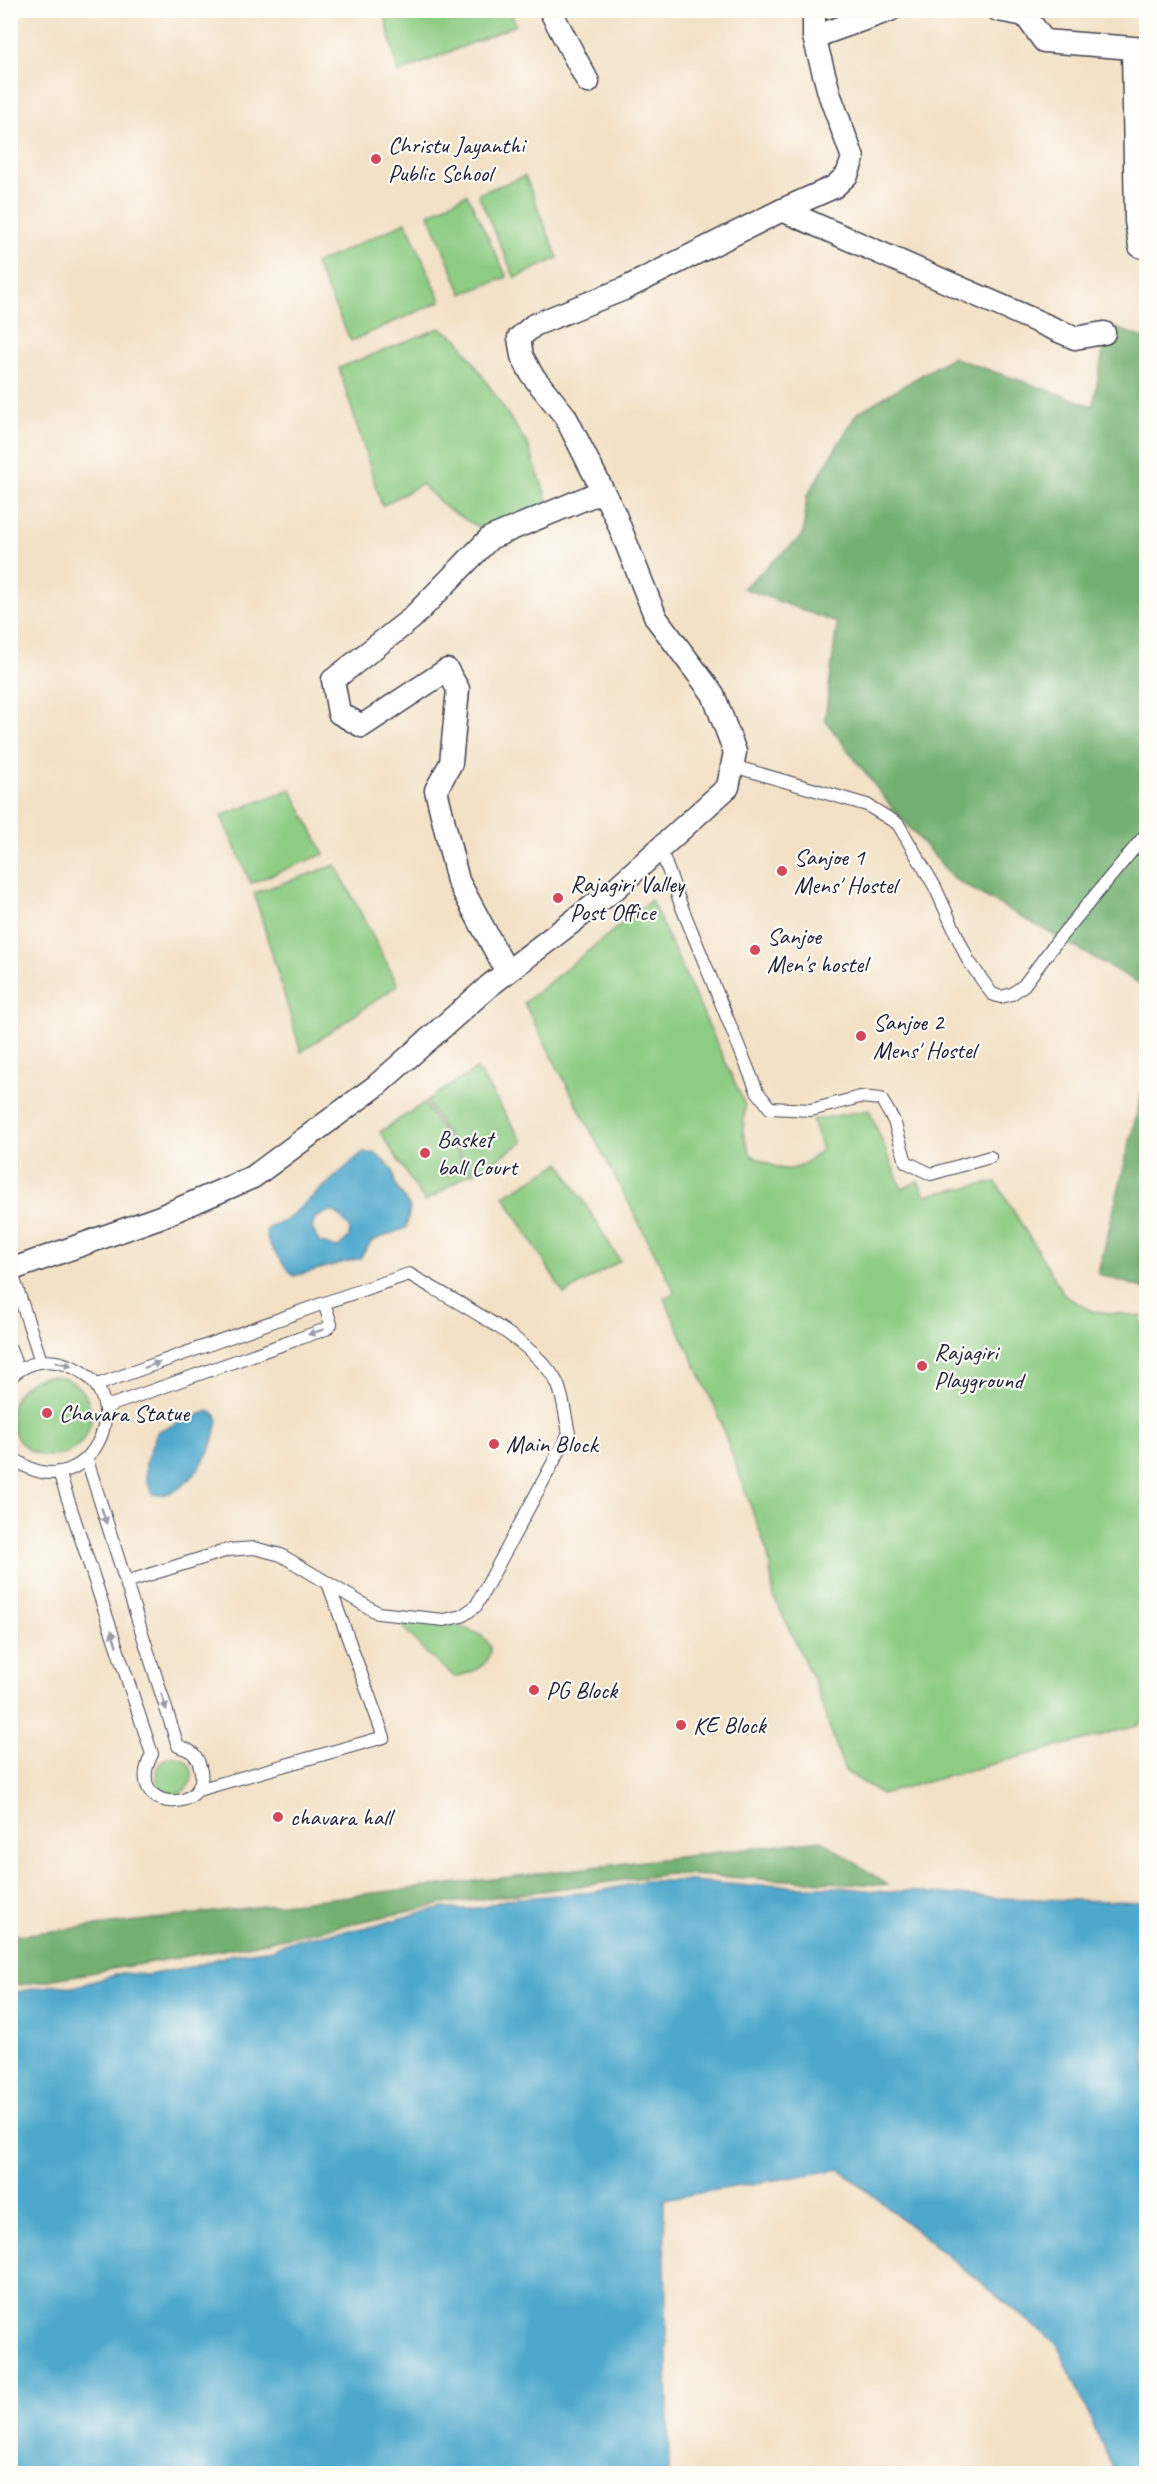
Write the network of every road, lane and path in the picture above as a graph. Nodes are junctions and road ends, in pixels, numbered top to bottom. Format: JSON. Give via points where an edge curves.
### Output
{"nodes":[{"id":1,"x":550,"y":10,"type":"edge"},
{"id":2,"x":814,"y":10,"type":"edge"},
{"id":3,"x":890,"y":10,"type":"edge"},
{"id":4,"x":998,"y":10,"type":"edge"},
{"id":5,"x":814,"y":37,"type":"junction"},
{"id":6,"x":1140,"y":49,"type":"edge"},
{"id":7,"x":588,"y":82,"type":"dead end"},
{"id":8,"x":782,"y":210,"type":"junction"},
{"id":9,"x":1146,"y":248,"type":"edge"},
{"id":10,"x":1104,"y":333,"type":"dead end"},
{"id":11,"x":603,"y":491,"type":"junction"},
{"id":12,"x":733,"y":766,"type":"junction"},
{"id":13,"x":1146,"y":834,"type":"edge"},
{"id":14,"x":660,"y":848,"type":"junction"},
{"id":15,"x":507,"y":972,"type":"junction"},
{"id":16,"x":990,"y":1157,"type":"dead end"},
{"id":17,"x":11,"y":1270,"type":"edge"},
{"id":18,"x":324,"y":1303,"type":"junction"},
{"id":19,"x":10,"y":1349,"type":"edge"},
{"id":20,"x":41,"y":1361,"type":"junction"},
{"id":21,"x":14,"y":1374,"type":"edge"},
{"id":22,"x":97,"y":1385,"type":"junction"},
{"id":23,"x":106,"y":1407,"type":"junction"},
{"id":24,"x":10,"y":1455,"type":"edge"},
{"id":25,"x":87,"y":1460,"type":"junction"},
{"id":26,"x":59,"y":1472,"type":"junction"},
{"id":27,"x":126,"y":1582,"type":"junction"},
{"id":28,"x":328,"y":1583,"type":"junction"},
{"id":29,"x":198,"y":1790,"type":"junction"}],
"edges":[{"from":1,"to":7,"type":"street"},
{"from":2,"to":5,"type":"street"},
{"from":3,"to":5,"type":"street"},
{"from":4,"to":6,"type":"street","via":[[1025,15],[1044,41]]},
{"from":5,"to":8,"type":"street","via":[[852,164],[834,187]]},
{"from":6,"to":9,"type":"street","via":[[1136,221],[1140,246]]},
{"from":8,"to":10,"type":"street","via":[[1075,338]]},
{"from":8,"to":11,"type":"street","via":[[624,289],[534,325],[519,338],[522,357],[565,416]]},
{"from":11,"to":12,"type":"street","via":[[656,618],[713,694],[735,752]]},
{"from":11,"to":15,"type":"street","via":[[489,538],[411,619],[333,680],[339,713],[362,726],[447,670],[458,689],[457,700],[451,763],[436,790],[458,881]]},
{"from":12,"to":13,"type":"lane","via":[[867,805],[898,824],[968,960],[992,994],[1001,997],[1024,985]]},
{"from":12,"to":14,"type":"street","via":[[728,787]]},
{"from":14,"to":15,"type":"street","via":[[615,889]]},
{"from":14,"to":16,"type":"lane","via":[[757,1091],[770,1108],[811,1110],[860,1097],[880,1099],[894,1121],[906,1162],[931,1174]]},
{"from":15,"to":17,"type":"street","via":[[376,1086],[253,1177],[160,1217]]},
{"from":17,"to":20,"type":"lane"},
{"from":22,"to":18,"type":"lane","one_way":true},
{"from":18,"to":23,"type":"lane","one_way":true,"via":[[331,1323],[326,1329]]},
{"from":18,"to":28,"type":"lane","via":[[409,1274],[514,1337],[539,1360],[557,1383],[569,1433],[476,1606],[462,1616],[444,1620],[378,1612]]},
{"from":19,"to":21,"type":"lane"},
{"from":20,"to":21,"type":"lane"},
{"from":20,"to":22,"type":"lane","one_way":true,"via":[[77,1368]]},
{"from":22,"to":23,"type":"lane"},
{"from":23,"to":25,"type":"lane","via":[[104,1432]]},
{"from":24,"to":26,"type":"lane","via":[[23,1466],[44,1473]]},
{"from":25,"to":26,"type":"lane"},
{"from":25,"to":27,"type":"lane","one_way":true},
{"from":29,"to":26,"type":"lane","one_way":true,"via":[[185,1801],[169,1803],[154,1796],[145,1782],[152,1754]]},
{"from":27,"to":28,"type":"lane","via":[[228,1550],[254,1548],[281,1556]]},
{"from":27,"to":29,"type":"lane","one_way":true,"via":[[178,1746],[198,1759],[202,1774]]},
{"from":28,"to":29,"type":"lane","via":[[384,1737]]}]}
